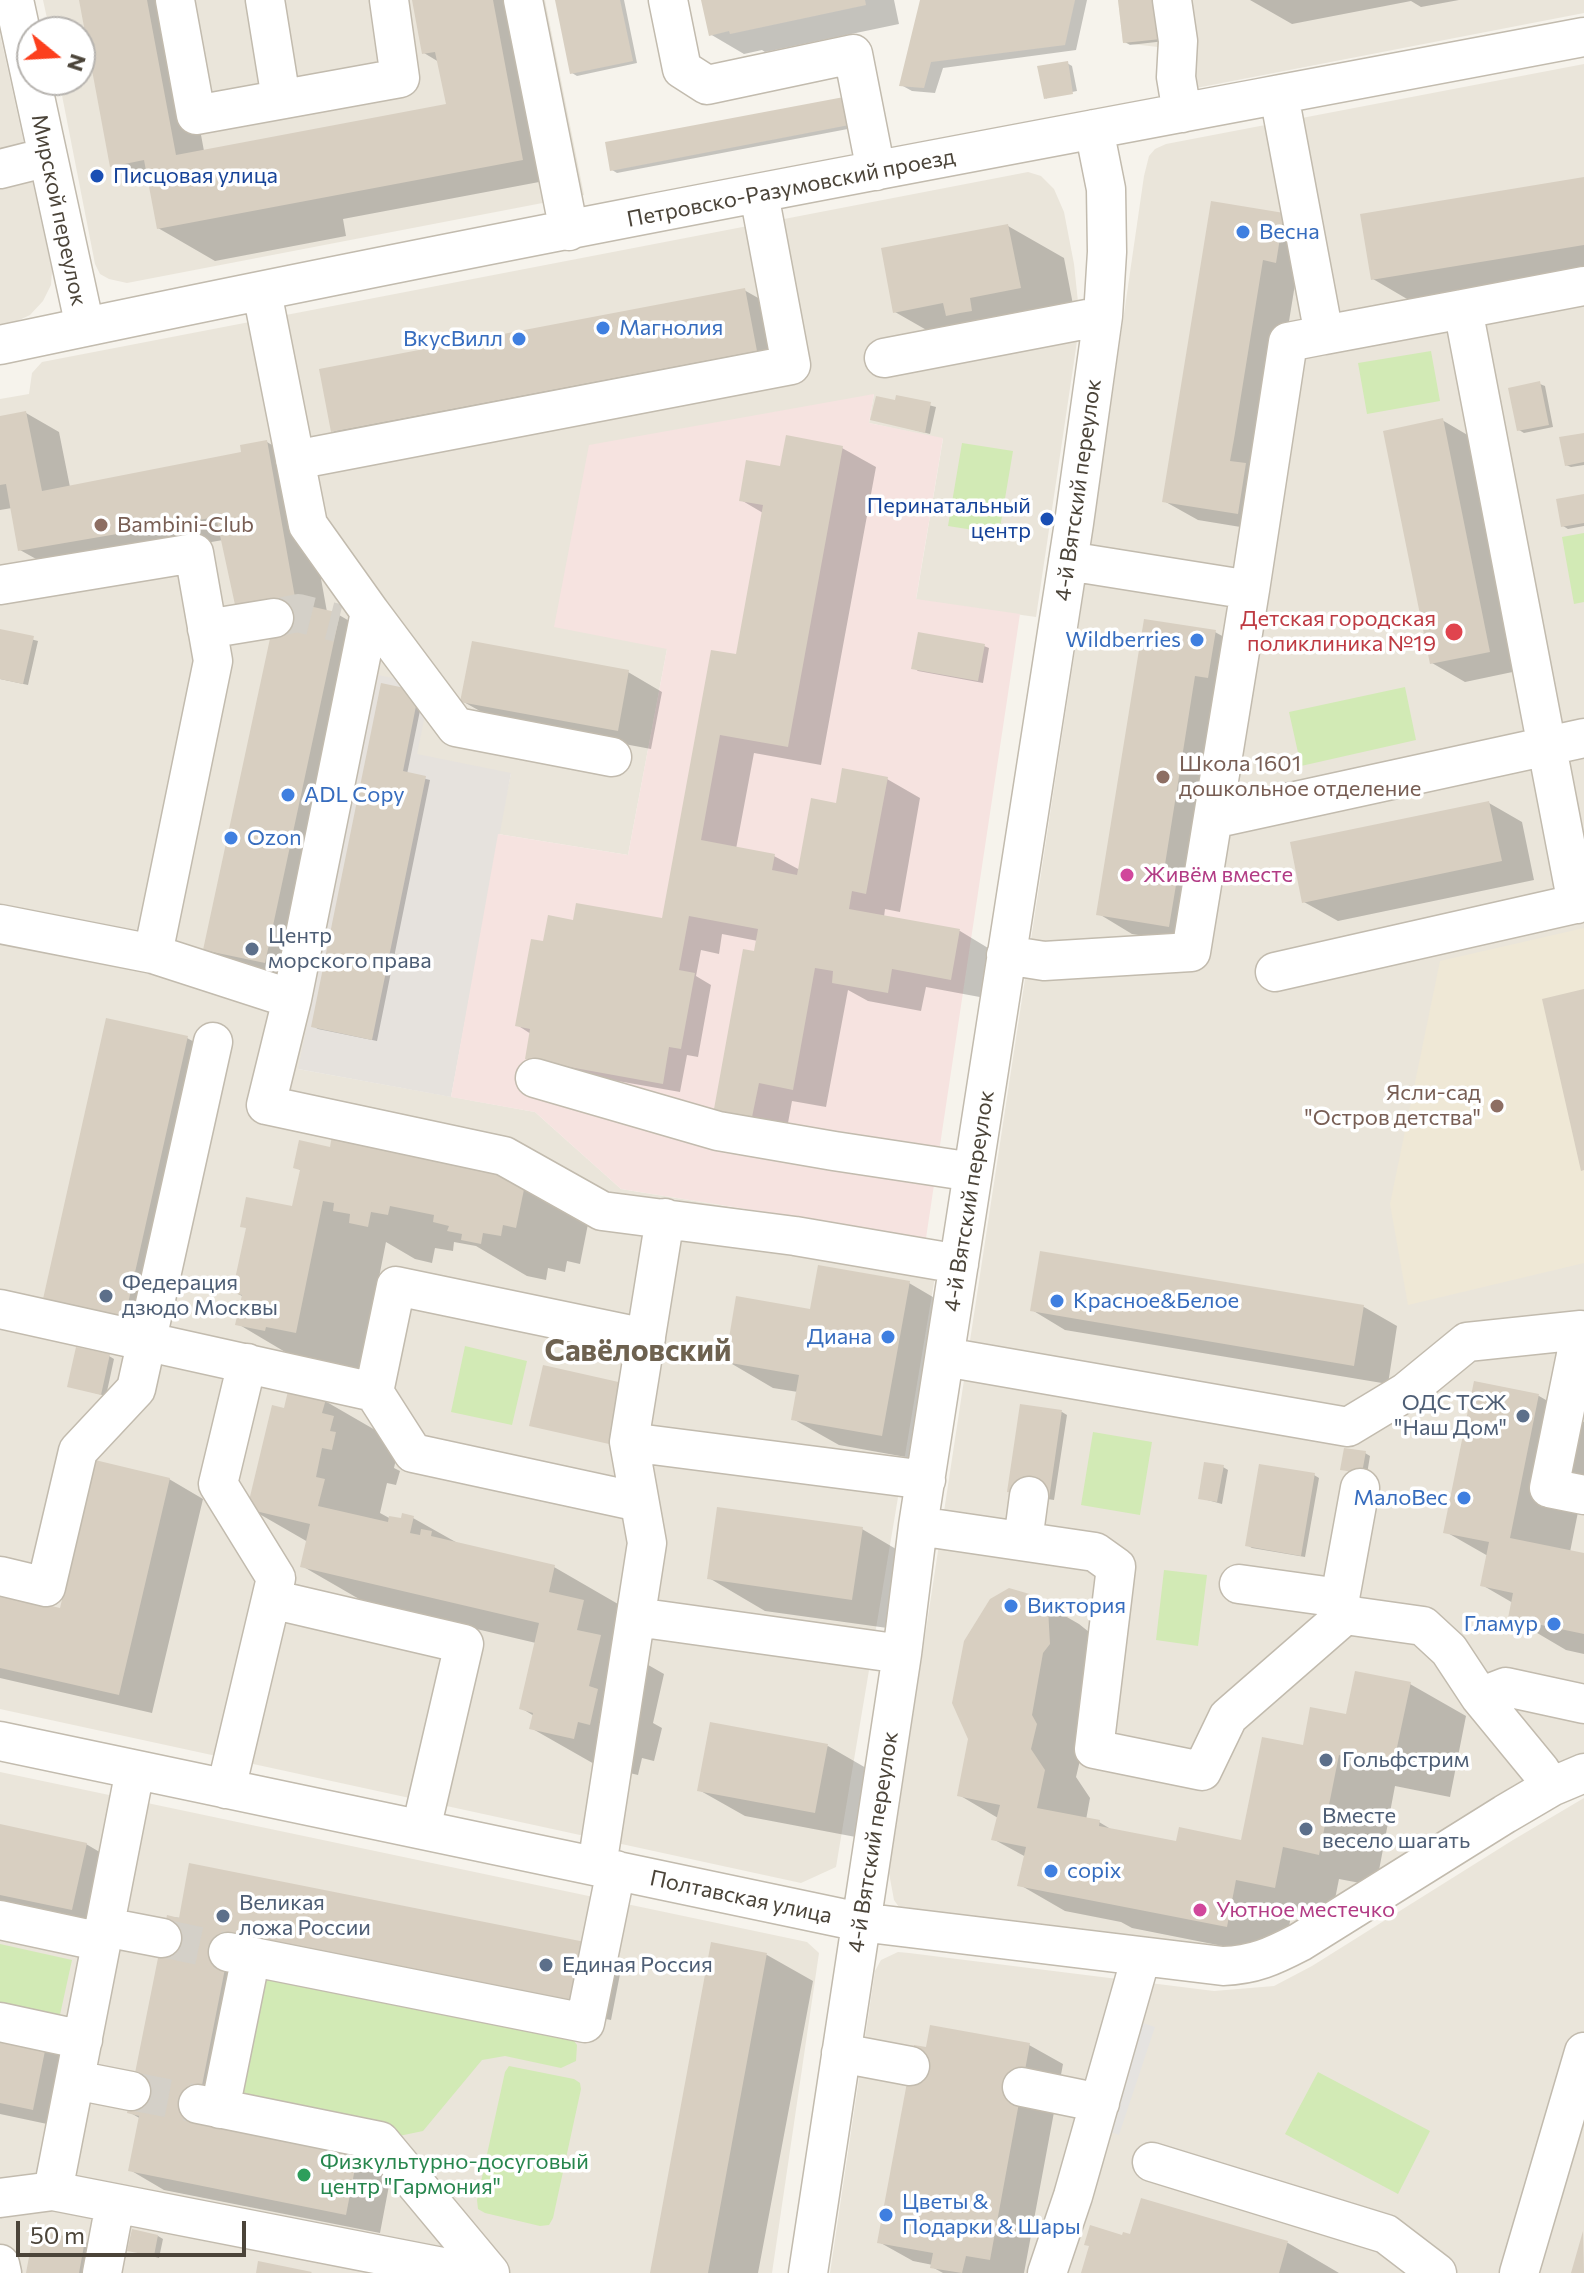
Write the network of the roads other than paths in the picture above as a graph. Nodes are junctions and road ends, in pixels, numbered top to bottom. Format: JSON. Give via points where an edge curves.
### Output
{"nodes":[{"id":1,"x":14,"y":0,"type":"edge"},
{"id":2,"x":175,"y":0,"type":"edge"},
{"id":3,"x":265,"y":0,"type":"edge"},
{"id":4,"x":389,"y":0,"type":"edge"},
{"id":5,"x":523,"y":0,"type":"edge"},
{"id":6,"x":668,"y":0,"type":"edge"},
{"id":7,"x":1172,"y":0,"type":"edge"},
{"id":8,"x":1584,"y":37,"type":"edge"},
{"id":9,"x":1279,"y":95,"type":"junction"},
{"id":10,"x":281,"y":99,"type":"junction"},
{"id":11,"x":1182,"y":113,"type":"junction"},
{"id":12,"x":1094,"y":129,"type":"junction"},
{"id":13,"x":48,"y":157,"type":"junction"},
{"id":14,"x":0,"y":169,"type":"edge"},
{"id":15,"x":876,"y":171,"type":"junction"},
{"id":16,"x":759,"y":194,"type":"junction"},
{"id":17,"x":569,"y":231,"type":"junction"},
{"id":18,"x":1584,"y":286,"type":"edge"},
{"id":19,"x":262,"y":292,"type":"junction"},
{"id":20,"x":1463,"y":309,"type":"junction"},
{"id":21,"x":1103,"y":316,"type":"junction"},
{"id":22,"x":85,"y":327,"type":"junction"},
{"id":23,"x":1324,"y":335,"type":"junction"},
{"id":24,"x":0,"y":345,"type":"edge"},
{"id":25,"x":884,"y":358,"type":"dead end"},
{"id":26,"x":295,"y":460,"type":"junction"},
{"id":27,"x":1068,"y":561,"type":"junction"},
{"id":28,"x":0,"y":585,"type":"edge"},
{"id":29,"x":1250,"y":590,"type":"junction"},
{"id":30,"x":274,"y":618,"type":"tunnel mouth"},
{"id":31,"x":358,"y":621,"type":"junction"},
{"id":32,"x":207,"y":629,"type":"junction"},
{"id":33,"x":1584,"y":738,"type":"edge"},
{"id":34,"x":1546,"y":746,"type":"junction"},
{"id":35,"x":612,"y":757,"type":"dead end"},
{"id":36,"x":1213,"y":819,"type":"junction"},
{"id":37,"x":1581,"y":903,"type":"edge"},
{"id":38,"x":0,"y":924,"type":"edge"},
{"id":39,"x":153,"y":954,"type":"junction"},
{"id":40,"x":1006,"y":955,"type":"junction"},
{"id":41,"x":1275,"y":972,"type":"dead end"},
{"id":42,"x":292,"y":999,"type":"junction"},
{"id":43,"x":213,"y":1042,"type":"dead end"},
{"id":44,"x":535,"y":1078,"type":"dead end"},
{"id":45,"x":973,"y":1172,"type":"junction"},
{"id":46,"x":665,"y":1218,"type":"junction"},
{"id":47,"x":959,"y":1264,"type":"junction"},
{"id":48,"x":0,"y":1309,"type":"edge"},
{"id":49,"x":1583,"y":1330,"type":"edge"},
{"id":50,"x":646,"y":1338,"type":"junction"},
{"id":51,"x":147,"y":1341,"type":"junction"},
{"id":52,"x":945,"y":1357,"type":"junction"},
{"id":53,"x":247,"y":1363,"type":"junction"},
{"id":54,"x":374,"y":1392,"type":"junction"},
{"id":55,"x":629,"y":1442,"type":"junction"},
{"id":56,"x":926,"y":1480,"type":"junction"},
{"id":57,"x":1360,"y":1488,"type":"dead end"},
{"id":58,"x":1584,"y":1495,"type":"edge"},
{"id":59,"x":1029,"y":1496,"type":"dead end"},
{"id":60,"x":639,"y":1502,"type":"junction"},
{"id":61,"x":918,"y":1526,"type":"junction"},
{"id":62,"x":1031,"y":1542,"type":"junction"},
{"id":63,"x":0,"y":1576,"type":"edge"},
{"id":64,"x":1239,"y":1584,"type":"dead end"},
{"id":65,"x":271,"y":1599,"type":"junction"},
{"id":66,"x":1342,"y":1606,"type":"junction"},
{"id":67,"x":636,"y":1617,"type":"junction"},
{"id":68,"x":902,"y":1654,"type":"junction"},
{"id":69,"x":1480,"y":1697,"type":"junction"},
{"id":70,"x":1584,"y":1704,"type":"edge"},
{"id":71,"x":0,"y":1741,"type":"edge"},
{"id":72,"x":135,"y":1770,"type":"junction"},
{"id":73,"x":1568,"y":1780,"type":"edge"},
{"id":74,"x":226,"y":1789,"type":"junction"},
{"id":75,"x":421,"y":1829,"type":"junction"},
{"id":76,"x":606,"y":1868,"type":"junction"},
{"id":77,"x":0,"y":1920,"type":"edge"},
{"id":78,"x":860,"y":1922,"type":"junction"},
{"id":79,"x":103,"y":1934,"type":"junction"},
{"id":80,"x":162,"y":1938,"type":"tunnel mouth"},
{"id":81,"x":1141,"y":1957,"type":"junction"},
{"id":82,"x":0,"y":2022,"type":"edge"},
{"id":83,"x":83,"y":2040,"type":"junction"},
{"id":84,"x":1584,"y":2052,"type":"edge"},
{"id":85,"x":841,"y":2053,"type":"junction"},
{"id":86,"x":910,"y":2066,"type":"dead end"},
{"id":87,"x":75,"y":2080,"type":"junction"},
{"id":88,"x":1022,"y":2087,"type":"dead end"},
{"id":89,"x":131,"y":2091,"type":"tunnel mouth"},
{"id":90,"x":1100,"y":2103,"type":"junction"},
{"id":91,"x":1574,"y":2122,"type":"edge"},
{"id":92,"x":1152,"y":2162,"type":"dead end"},
{"id":93,"x":53,"y":2191,"type":"junction"},
{"id":94,"x":0,"y":2198,"type":"edge"},
{"id":95,"x":115,"y":2204,"type":"junction"},
{"id":96,"x":0,"y":2264,"type":"edge"},
{"id":97,"x":2,"y":2273,"type":"edge"},
{"id":98,"x":102,"y":2273,"type":"edge"},
{"id":99,"x":473,"y":2273,"type":"edge"},
{"id":100,"x":490,"y":2273,"type":"edge"},
{"id":101,"x":808,"y":2273,"type":"edge"},
{"id":102,"x":1047,"y":2273,"type":"edge"},
{"id":103,"x":1437,"y":2273,"type":"edge"},
{"id":104,"x":1519,"y":2273,"type":"edge"}],
"edges":[{"from":1,"to":13,"type":"street","name":"Мирской переулок"},
{"from":2,"to":10,"type":"street","via":[[196,115]]},
{"from":3,"to":10,"type":"street"},
{"from":4,"to":10,"type":"street","via":[[400,78]]},
{"from":5,"to":17,"type":"street"},
{"from":6,"to":15,"type":"street","via":[[682,69],[707,85],[853,54]]},
{"from":7,"to":11,"type":"street"},
{"from":8,"to":9,"type":"street","name":"Петровско-Разумовский проезд"},
{"from":9,"to":11,"type":"street","name":"Петровско-Разумовский проезд"},
{"from":9,"to":23,"type":"street"},
{"from":11,"to":12,"type":"street","name":"Петровско-Разумовский проезд"},
{"from":12,"to":15,"type":"street","name":"Петровско-Разумовский проезд"},
{"from":12,"to":21,"type":"street","name":"4-й Вятский переулок","via":[[1106,189]]},
{"from":13,"to":14,"type":"street"},
{"from":13,"to":22,"type":"street","name":"Мирской переулок"},
{"from":15,"to":16,"type":"street","name":"Петровско-Разумовский проезд"},
{"from":16,"to":17,"type":"street","name":"Петровско-Разумовский проезд"},
{"from":16,"to":26,"type":"street","via":[[791,365]]},
{"from":17,"to":19,"type":"street","name":"Петровско-Разумовский проезд"},
{"from":18,"to":20,"type":"street"},
{"from":19,"to":22,"type":"street","name":"Петровско-Разумовский проезд"},
{"from":19,"to":26,"type":"street"},
{"from":20,"to":23,"type":"street"},
{"from":20,"to":34,"type":"street"},
{"from":21,"to":25,"type":"street"},
{"from":21,"to":27,"type":"street","name":"4-й Вятский переулок"},
{"from":22,"to":24,"type":"street","name":"Петровско-Разумовский проезд"},
{"from":23,"to":29,"type":"street","via":[[1288,342]]},
{"from":26,"to":31,"type":"street","via":[[308,525]]},
{"from":27,"to":29,"type":"street"},
{"from":27,"to":40,"type":"street","name":"4-й Вятский переулок"},
{"from":28,"to":32,"type":"street","via":[[194,553]]},
{"from":29,"to":36,"type":"street"},
{"from":30,"to":32,"type":"street"},
{"from":31,"to":35,"type":"street","via":[[456,727]]},
{"from":31,"to":42,"type":"street"},
{"from":32,"to":39,"type":"street","via":[[213,661]]},
{"from":33,"to":34,"type":"street"},
{"from":34,"to":36,"type":"street"},
{"from":34,"to":37,"type":"street"},
{"from":36,"to":40,"type":"street","via":[[1191,952],[1044,961]]},
{"from":37,"to":41,"type":"street"},
{"from":38,"to":39,"type":"street"},
{"from":39,"to":42,"type":"street"},
{"from":40,"to":45,"type":"street","name":"4-й Вятский переулок"},
{"from":42,"to":46,"type":"street","via":[[266,1105],[504,1156],[602,1211]]},
{"from":43,"to":51,"type":"street"},
{"from":44,"to":45,"type":"street","via":[[718,1131]]},
{"from":45,"to":47,"type":"street","name":"4-й Вятский переулок"},
{"from":46,"to":47,"type":"street"},
{"from":46,"to":50,"type":"street"},
{"from":47,"to":52,"type":"street","name":"4-й Вятский переулок"},
{"from":48,"to":51,"type":"street"},
{"from":49,"to":52,"type":"street","via":[[1467,1342],[1406,1392],[1348,1427]]},
{"from":49,"to":58,"type":"street","via":[[1549,1488]]},
{"from":50,"to":54,"type":"street","via":[[396,1286]]},
{"from":50,"to":55,"type":"street"},
{"from":51,"to":53,"type":"street"},
{"from":51,"to":63,"type":"street","via":[[136,1389],[78,1451],[46,1587]]},
{"from":52,"to":56,"type":"street","name":"4-й Вятский переулок"},
{"from":53,"to":54,"type":"street"},
{"from":53,"to":65,"type":"street","via":[[218,1484],[276,1578]]},
{"from":54,"to":60,"type":"street","via":[[413,1453]]},
{"from":55,"to":56,"type":"street"},
{"from":55,"to":60,"type":"street"},
{"from":56,"to":61,"type":"street","name":"4-й Вятский переулок"},
{"from":57,"to":66,"type":"street"},
{"from":59,"to":62,"type":"street"},
{"from":60,"to":67,"type":"street","via":[[647,1543]]},
{"from":61,"to":62,"type":"street"},
{"from":61,"to":68,"type":"street","name":"4-й Вятский переулок"},
{"from":62,"to":66,"type":"street","via":[[1095,1552],[1116,1567],[1094,1749],[1202,1771],[1228,1717]]},
{"from":64,"to":66,"type":"street"},
{"from":65,"to":74,"type":"street"},
{"from":65,"to":75,"type":"street","via":[[464,1644]]},
{"from":66,"to":69,"type":"street","via":[[1423,1626],[1449,1650]]},
{"from":67,"to":68,"type":"street"},
{"from":67,"to":76,"type":"street"},
{"from":68,"to":78,"type":"street","name":"4-й Вятский переулок"},
{"from":69,"to":70,"type":"street","via":[[1506,1687]]},
{"from":69,"to":73,"type":"street","via":[[1540,1770]]},
{"from":71,"to":72,"type":"street","name":"Полтавская улица"},
{"from":72,"to":74,"type":"street","name":"Полтавская улица"},
{"from":72,"to":79,"type":"street"},
{"from":73,"to":81,"type":"street","name":"Полтавская улица","via":[[1268,1958],[1223,1966]]},
{"from":74,"to":75,"type":"street","name":"Полтавская улица"},
{"from":75,"to":76,"type":"street","name":"Полтавская улица"},
{"from":76,"to":78,"type":"street","name":"Полтавская улица"},
{"from":76,"to":100,"type":"street","via":[[585,2023],[240,1954],[209,2107],[380,2141]]},
{"from":77,"to":79,"type":"street"},
{"from":78,"to":81,"type":"street","name":"Полтавская улица"},
{"from":78,"to":85,"type":"street","name":"4-й Вятский переулок"},
{"from":79,"to":80,"type":"street"},
{"from":79,"to":83,"type":"street"},
{"from":81,"to":90,"type":"street"},
{"from":82,"to":83,"type":"street"},
{"from":83,"to":87,"type":"street"},
{"from":84,"to":91,"type":"street"},
{"from":85,"to":86,"type":"street"},
{"from":85,"to":101,"type":"street","name":"4-й Вятский переулок"},
{"from":87,"to":89,"type":"street"},
{"from":87,"to":93,"type":"street"},
{"from":88,"to":90,"type":"street"},
{"from":90,"to":102,"type":"street"},
{"from":91,"to":104,"type":"street"},
{"from":92,"to":103,"type":"street","via":[[1386,2234]]},
{"from":93,"to":94,"type":"street"},
{"from":93,"to":95,"type":"street"},
{"from":95,"to":98,"type":"street"},
{"from":95,"to":99,"type":"street"},
{"from":96,"to":97,"type":"street"}]}
